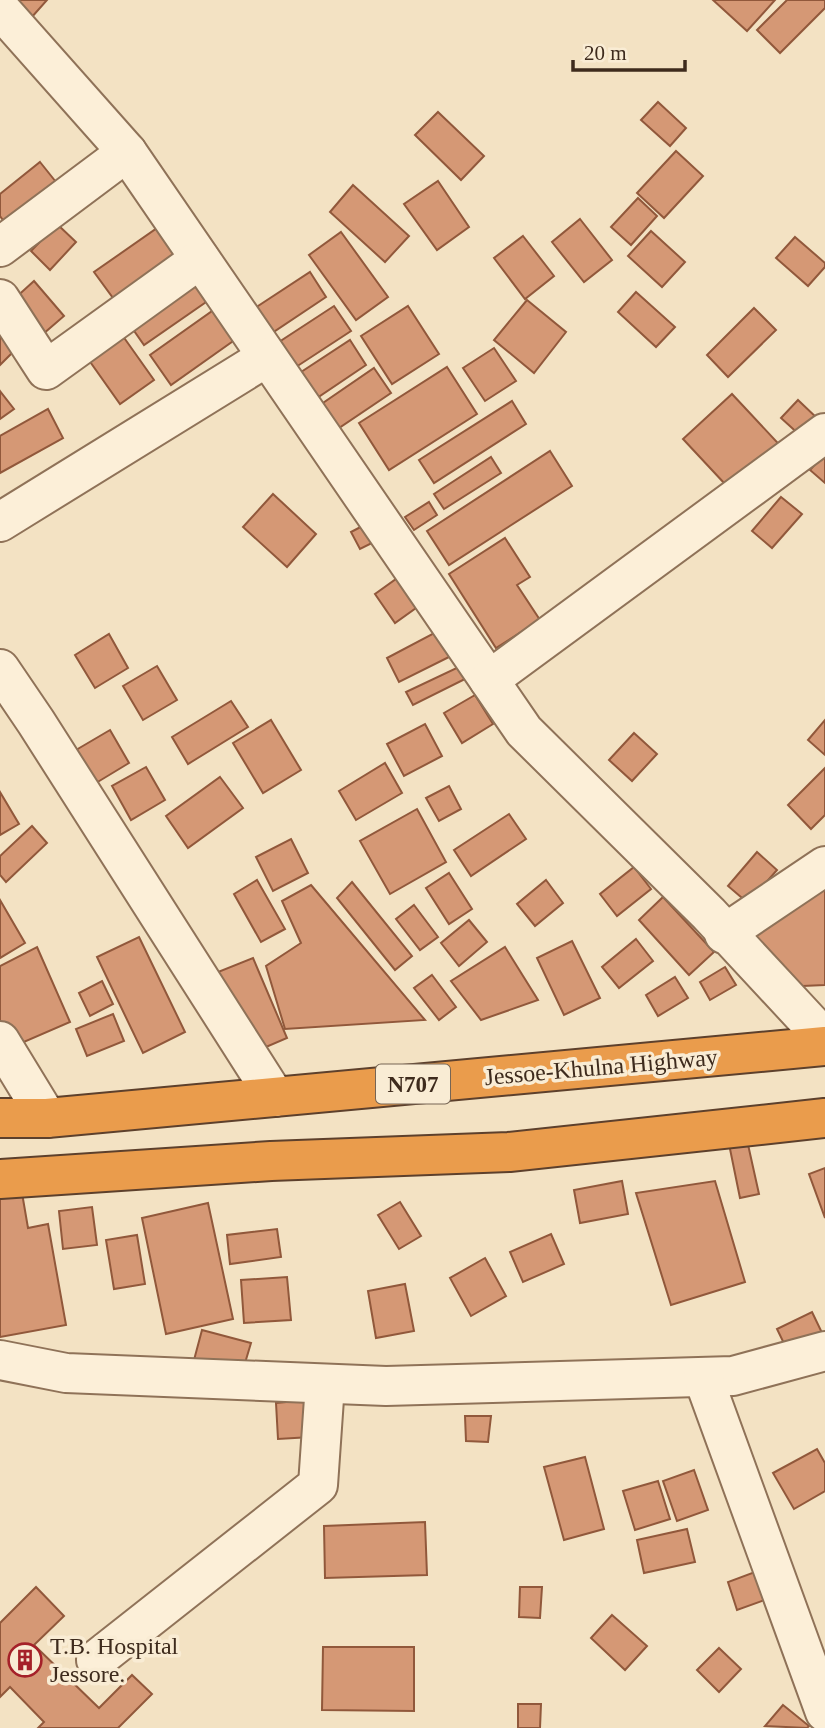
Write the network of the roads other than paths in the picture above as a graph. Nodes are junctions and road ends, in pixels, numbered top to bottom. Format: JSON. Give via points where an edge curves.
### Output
{"nodes":[{"id":1,"x":0,"y":9,"type":"edge"},
{"id":2,"x":127,"y":152,"type":"junction"},
{"id":3,"x":0,"y":247,"type":"edge"},
{"id":4,"x":200,"y":259,"type":"junction"},
{"id":5,"x":0,"y":299,"type":"edge"},
{"id":6,"x":267,"y":356,"type":"junction"},
{"id":7,"x":825,"y":433,"type":"edge"},
{"id":8,"x":0,"y":522,"type":"edge"},
{"id":9,"x":0,"y":669,"type":"edge"},
{"id":10,"x":489,"y":680,"type":"junction"},
{"id":11,"x":825,"y":866,"type":"edge"},
{"id":12,"x":724,"y":933,"type":"junction"},
{"id":13,"x":825,"y":1039,"type":"edge"},
{"id":14,"x":0,"y":1041,"type":"edge"},
{"id":15,"x":825,"y":1046,"type":"edge"},
{"id":16,"x":275,"y":1097,"type":"junction"},
{"id":17,"x":0,"y":1118,"type":"edge"},
{"id":18,"x":47,"y":1118,"type":"junction"},
{"id":19,"x":825,"y":1118,"type":"edge"},
{"id":20,"x":0,"y":1179,"type":"edge"},
{"id":21,"x":825,"y":1351,"type":"edge"},
{"id":22,"x":0,"y":1360,"type":"edge"},
{"id":23,"x":703,"y":1377,"type":"junction"},
{"id":24,"x":325,"y":1384,"type":"junction"},
{"id":25,"x":96,"y":1660,"type":"dead end"},
{"id":26,"x":825,"y":1712,"type":"edge"}],
"edges":[{"from":1,"to":2,"type":"street"},
{"from":2,"to":3,"type":"street"},
{"from":2,"to":4,"type":"street"},
{"from":4,"to":5,"type":"street","via":[[46,370]]},
{"from":4,"to":6,"type":"street"},
{"from":6,"to":8,"type":"street"},
{"from":6,"to":10,"type":"street"},
{"from":7,"to":10,"type":"street"},
{"from":9,"to":16,"type":"street"},
{"from":10,"to":12,"type":"street","via":[[524,732]]},
{"from":11,"to":12,"type":"street"},
{"from":12,"to":13,"type":"street"},
{"from":14,"to":18,"type":"street"},
{"from":15,"to":16,"type":"highway","name":"Jessoe-Khulna Highway","number":"N707"},
{"from":16,"to":18,"type":"highway","name":"Jessoe-Khulna Highway","number":"N707"},
{"from":17,"to":18,"type":"highway","name":"Jessoe-Khulna Highway","number":"N707"},
{"from":19,"to":20,"type":"highway","via":[[509,1152],[271,1161]]},
{"from":21,"to":23,"type":"street","via":[[733,1376]]},
{"from":22,"to":24,"type":"street","via":[[66,1373]]},
{"from":23,"to":24,"type":"street"},
{"from":23,"to":26,"type":"street"},
{"from":24,"to":25,"type":"street","via":[[318,1485]]}]}
